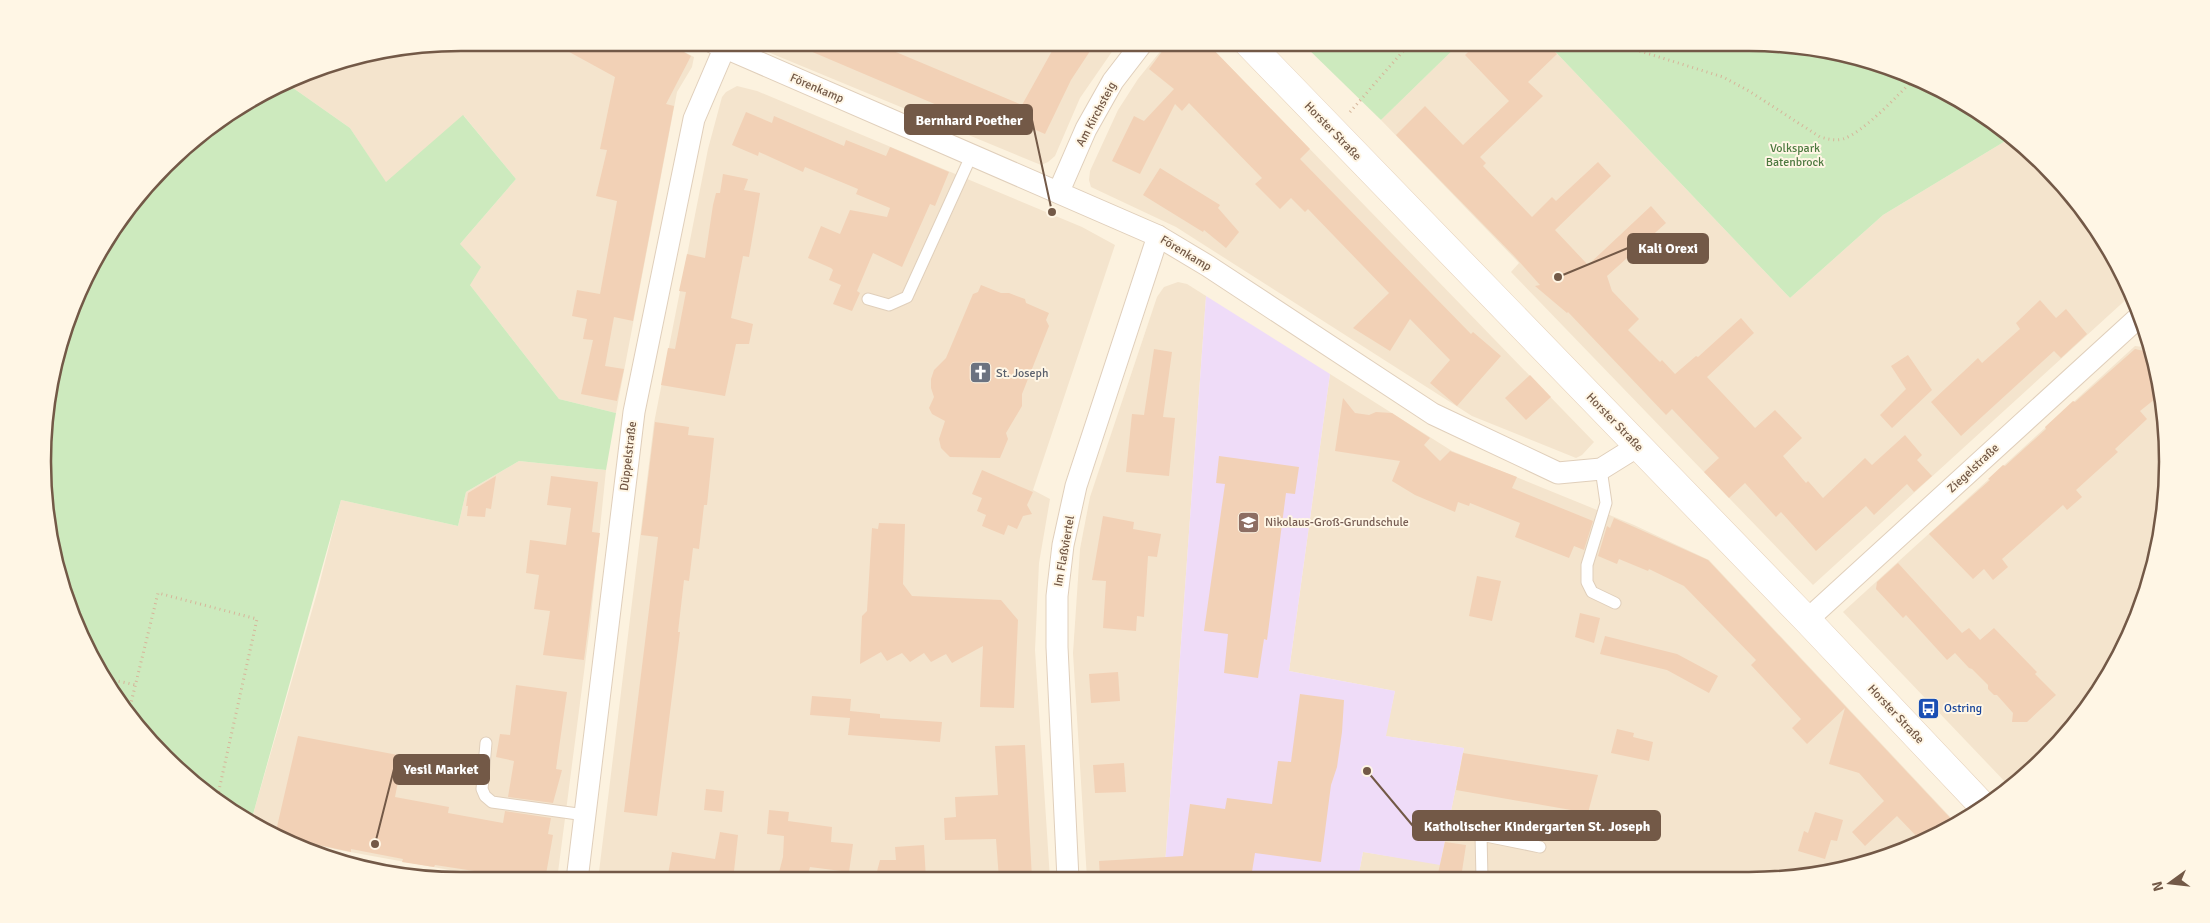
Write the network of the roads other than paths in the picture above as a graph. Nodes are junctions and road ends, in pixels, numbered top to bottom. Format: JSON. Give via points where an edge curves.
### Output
{"nodes":[{"id":1,"x":718,"y":51,"type":"edge"},
{"id":2,"x":737,"y":51,"type":"edge"},
{"id":3,"x":1136,"y":51,"type":"edge"},
{"id":4,"x":1257,"y":51,"type":"edge"},
{"id":5,"x":972,"y":154,"type":"junction"},
{"id":6,"x":1056,"y":190,"type":"junction"},
{"id":7,"x":1158,"y":236,"type":"junction"},
{"id":8,"x":868,"y":299,"type":"dead end"},
{"id":9,"x":2134,"y":321,"type":"edge"},
{"id":10,"x":1638,"y":446,"type":"junction"},
{"id":11,"x":1601,"y":469,"type":"junction"},
{"id":12,"x":1615,"y":602,"type":"dead end"},
{"id":13,"x":1807,"y":620,"type":"junction"},
{"id":14,"x":486,"y":743,"type":"dead end"},
{"id":15,"x":1978,"y":801,"type":"edge"},
{"id":16,"x":585,"y":815,"type":"junction"},
{"id":17,"x":1540,"y":847,"type":"dead end"},
{"id":18,"x":578,"y":872,"type":"edge"},
{"id":19,"x":1068,"y":872,"type":"edge"},
{"id":20,"x":1482,"y":872,"type":"edge"}],
"edges":[{"from":1,"to":16,"type":"street","name":"Düppelstraße","via":[[694,119],[634,412]]},
{"from":2,"to":5,"type":"street","name":"Förenkamp"},
{"from":3,"to":6,"type":"street","name":"Am Kirchsteig","via":[[1113,81]]},
{"from":4,"to":10,"type":"main road","name":"Horster Straße"},
{"from":5,"to":6,"type":"street","name":"Förenkamp"},
{"from":5,"to":8,"type":"lane","via":[[907,297],[889,305]]},
{"from":6,"to":7,"type":"street","name":"Förenkamp"},
{"from":7,"to":11,"type":"street","name":"Förenkamp","via":[[1432,414],[1558,473]]},
{"from":7,"to":19,"type":"street","name":"Im Flaßviertel","via":[[1076,486],[1063,545],[1057,596],[1057,647]]},
{"from":9,"to":13,"type":"street","name":"Ziegelstraße"},
{"from":10,"to":11,"type":"street","name":"Förenkamp"},
{"from":10,"to":13,"type":"main road","name":"Horster Straße"},
{"from":11,"to":12,"type":"lane","via":[[1606,503],[1587,565],[1587,582],[1592,592]]},
{"from":13,"to":15,"type":"main road","name":"Horster Straße"},
{"from":14,"to":16,"type":"lane","via":[[482,789],[492,802]]},
{"from":16,"to":18,"type":"street","name":"Düppelstraße"},
{"from":17,"to":20,"type":"lane","via":[[1480,835]]}]}
